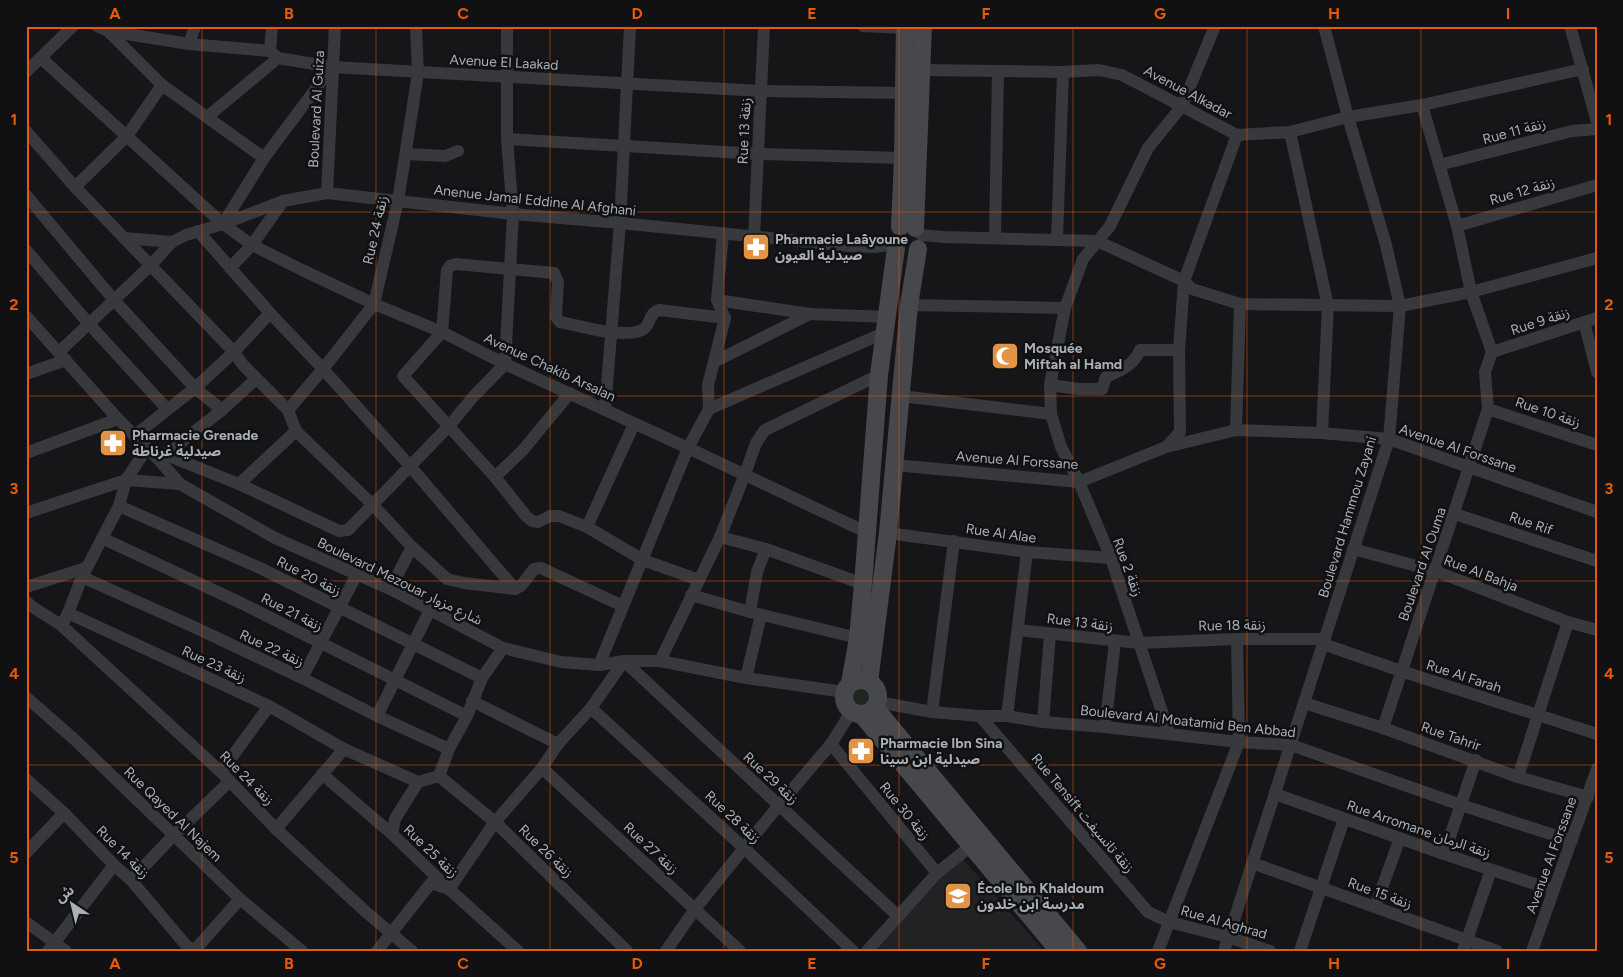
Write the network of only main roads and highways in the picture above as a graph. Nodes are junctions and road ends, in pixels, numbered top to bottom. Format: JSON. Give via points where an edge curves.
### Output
{"nodes":[{"id":1,"x":923,"y":26,"type":"edge"},
{"id":2,"x":904,"y":27,"type":"edge"},
{"id":3,"x":913,"y":235,"type":"junction"},
{"id":4,"x":895,"y":246,"type":"junction"},
{"id":5,"x":869,"y":682,"type":"junction"},
{"id":6,"x":847,"y":688,"type":"junction"},
{"id":7,"x":866,"y":709,"type":"junction"},
{"id":8,"x":1059,"y":951,"type":"edge"},
{"id":9,"x":1078,"y":951,"type":"edge"}],
"edges":[{"from":1,"to":3,"type":"main road"},
{"from":2,"to":3,"type":"main road","via":[[903,158]]},
{"from":3,"to":4,"type":"main road","via":[[894,235]]},
{"from":3,"to":4,"type":"main road","via":[[909,253]]},
{"from":3,"to":5,"type":"main road","via":[[888,533]]},
{"from":4,"to":6,"type":"main road","via":[[879,376],[858,638]]},
{"from":5,"to":6,"type":"main road","via":[[860,680]]},
{"from":5,"to":7,"type":"main road","via":[[876,689]]},
{"from":6,"to":7,"type":"main road","via":[[844,704]]},
{"from":7,"to":8,"type":"main road","via":[[971,846]]},
{"from":7,"to":9,"type":"main road"}]}
